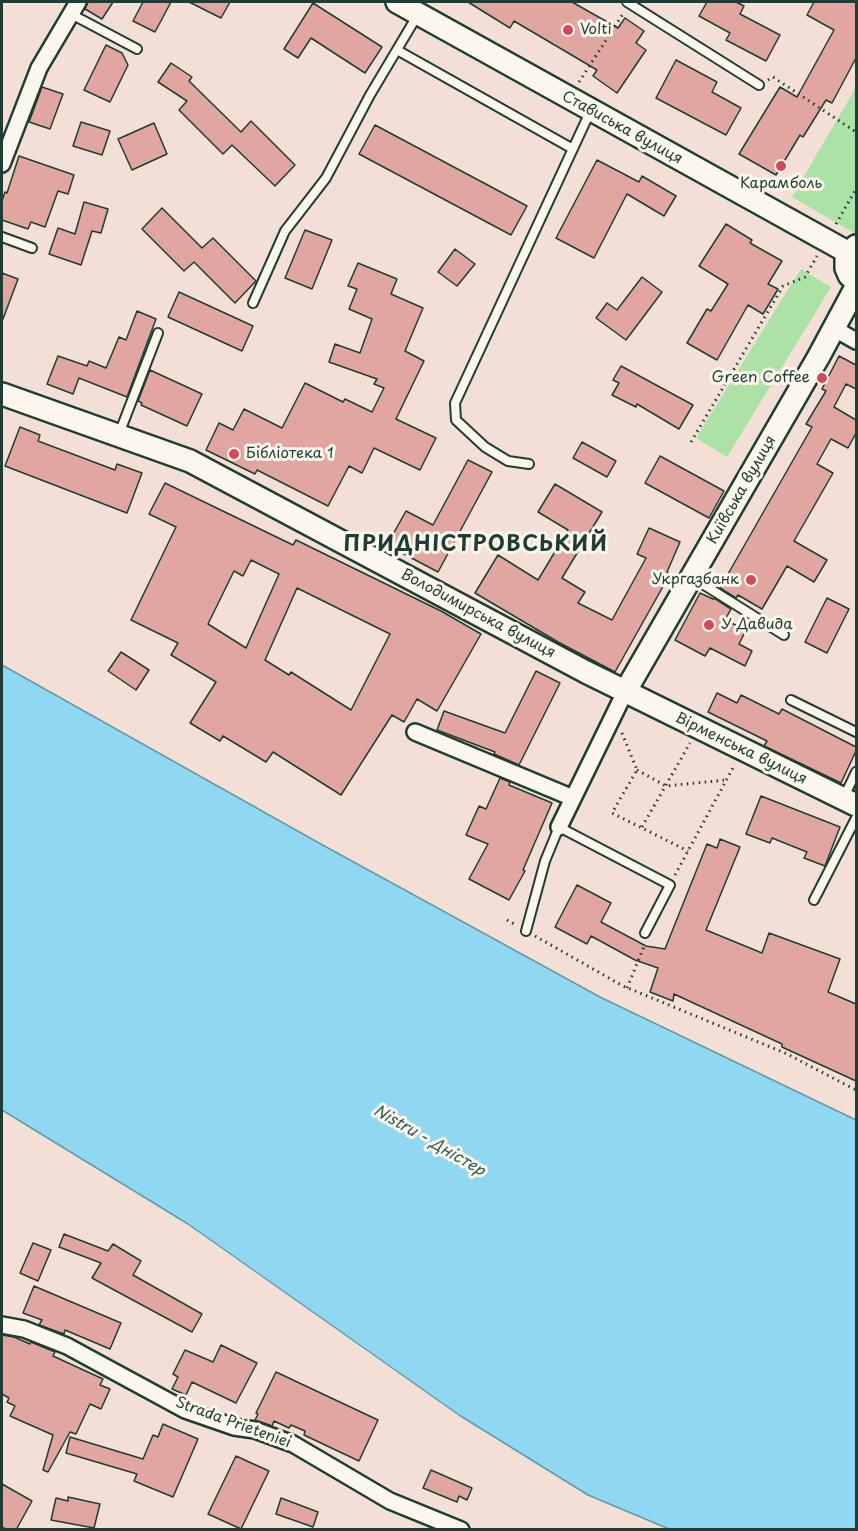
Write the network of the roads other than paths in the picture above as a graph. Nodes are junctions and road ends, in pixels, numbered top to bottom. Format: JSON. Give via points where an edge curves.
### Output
{"nodes":[{"id":1,"x":397,"y":2,"type":"edge"},
{"id":2,"x":629,"y":2,"type":"edge"},
{"id":3,"x":75,"y":8,"type":"edge"},
{"id":4,"x":418,"y":14,"type":"junction"},
{"id":5,"x":137,"y":49,"type":"dead end"},
{"id":6,"x":397,"y":50,"type":"junction"},
{"id":7,"x":759,"y":85,"type":"road end"},
{"id":8,"x":591,"y":111,"type":"junction"},
{"id":9,"x":573,"y":149,"type":"junction"},
{"id":10,"x":2,"y":164,"type":"edge"},
{"id":11,"x":2,"y":237,"type":"edge"},
{"id":12,"x":32,"y":248,"type":"dead end"},
{"id":13,"x":853,"y":249,"type":"edge"},
{"id":14,"x":856,"y":282,"type":"edge"},
{"id":15,"x":856,"y":287,"type":"edge"},
{"id":16,"x":253,"y":303,"type":"dead end"},
{"id":17,"x":835,"y":329,"type":"junction"},
{"id":18,"x":158,"y":333,"type":"dead end"},
{"id":19,"x":856,"y":341,"type":"edge"},
{"id":20,"x":2,"y":393,"type":"edge"},
{"id":21,"x":119,"y":435,"type":"junction"},
{"id":22,"x":529,"y":464,"type":"dead end"},
{"id":23,"x":691,"y":577,"type":"junction"},
{"id":24,"x":784,"y":635,"type":"dead end"},
{"id":25,"x":625,"y":692,"type":"junction"},
{"id":26,"x":791,"y":700,"type":"dead end"},
{"id":27,"x":415,"y":732,"type":"dead end"},
{"id":28,"x":856,"y":732,"type":"edge"},
{"id":29,"x":856,"y":772,"type":"edge"},
{"id":30,"x":573,"y":798,"type":"junction"},
{"id":31,"x":850,"y":802,"type":"edge"},
{"id":32,"x":856,"y":818,"type":"edge"},
{"id":33,"x":559,"y":827,"type":"junction"},
{"id":34,"x":814,"y":900,"type":"dead end"},
{"id":35,"x":526,"y":931,"type":"road end"},
{"id":36,"x":645,"y":933,"type":"road end"},
{"id":37,"x":2,"y":1325,"type":"edge"},
{"id":38,"x":461,"y":1530,"type":"edge"}],
"edges":[{"from":1,"to":4,"type":"main road","name":"Стависька вулиця"},
{"from":2,"to":7,"type":"lane"},
{"from":3,"to":5,"type":"lane"},
{"from":3,"to":10,"type":"street","via":[[39,68]]},
{"from":4,"to":6,"type":"lane"},
{"from":4,"to":8,"type":"main road","name":"Стависька вулиця"},
{"from":6,"to":9,"type":"lane"},
{"from":6,"to":16,"type":"lane","via":[[326,178],[285,231]]},
{"from":8,"to":9,"type":"lane"},
{"from":8,"to":13,"type":"main road","name":"Стависька вулиця","via":[[827,240]]},
{"from":9,"to":22,"type":"lane","via":[[455,404],[456,420],[485,447],[508,461]]},
{"from":11,"to":12,"type":"lane"},
{"from":13,"to":14,"type":"main road","via":[[846,268]]},
{"from":15,"to":17,"type":"main road","name":"Київська вулиця"},
{"from":17,"to":19,"type":"street"},
{"from":17,"to":23,"type":"main road","name":"Київська вулиця"},
{"from":18,"to":21,"type":"lane"},
{"from":20,"to":21,"type":"main road","name":"Володимирська вулиця"},
{"from":21,"to":25,"type":"main road","name":"Володимирська вулиця","via":[[227,480]]},
{"from":23,"to":24,"type":"lane"},
{"from":23,"to":25,"type":"main road","name":"Київська вулиця"},
{"from":25,"to":30,"type":"street"},
{"from":25,"to":31,"type":"main road","name":"Вірменська вулиця"},
{"from":26,"to":28,"type":"lane"},
{"from":27,"to":30,"type":"street"},
{"from":29,"to":31,"type":"lane"},
{"from":30,"to":33,"type":"street"},
{"from":32,"to":34,"type":"lane"},
{"from":33,"to":35,"type":"lane","via":[[545,861]]},
{"from":33,"to":36,"type":"lane","via":[[670,885]]},
{"from":37,"to":38,"type":"street","name":"Strada Prieteniei","via":[[67,1346],[185,1410],[293,1444],[390,1501]]}]}
